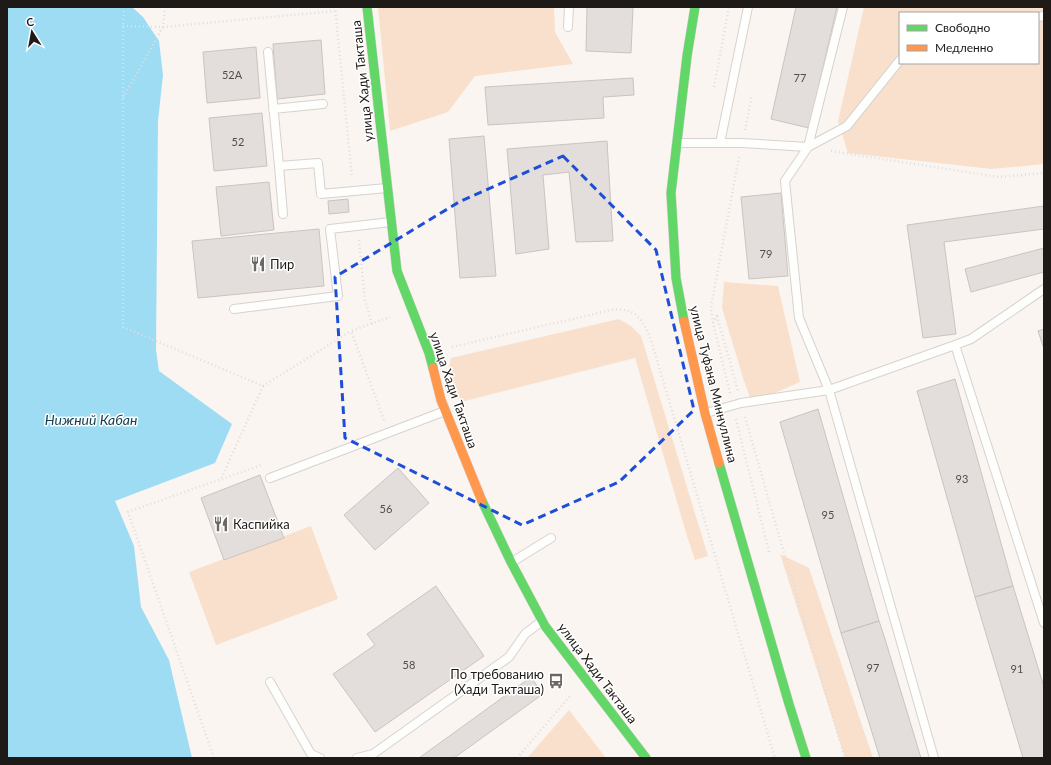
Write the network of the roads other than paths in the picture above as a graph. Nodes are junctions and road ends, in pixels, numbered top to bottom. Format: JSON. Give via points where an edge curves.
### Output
{"nodes":[{"id":1,"x":367,"y":7,"type":"edge"},
{"id":2,"x":569,"y":7,"type":"edge"},
{"id":3,"x":696,"y":7,"type":"edge"},
{"id":4,"x":748,"y":7,"type":"edge"},
{"id":5,"x":842,"y":7,"type":"edge"},
{"id":6,"x":568,"y":27,"type":"dead end"},
{"id":7,"x":268,"y":52,"type":"dead end"},
{"id":8,"x":899,"y":61,"type":"edge"},
{"id":9,"x":323,"y":104,"type":"dead end"},
{"id":10,"x":274,"y":109,"type":"junction"},
{"id":11,"x":676,"y":143,"type":"junction"},
{"id":12,"x":720,"y":143,"type":"junction"},
{"id":13,"x":808,"y":147,"type":"junction"},
{"id":14,"x":279,"y":166,"type":"junction"},
{"id":15,"x":387,"y":188,"type":"junction"},
{"id":16,"x":283,"y":214,"type":"dead end"},
{"id":17,"x":391,"y":222,"type":"junction"},
{"id":18,"x":1044,"y":289,"type":"edge"},
{"id":19,"x":234,"y":309,"type":"dead end"},
{"id":20,"x":955,"y":345,"type":"junction"},
{"id":21,"x":829,"y":390,"type":"junction"},
{"id":22,"x":446,"y":411,"type":"junction"},
{"id":23,"x":705,"y":413,"type":"junction"},
{"id":24,"x":270,"y":478,"type":"dead end"},
{"id":25,"x":550,"y":538,"type":"dead end"},
{"id":26,"x":511,"y":562,"type":"junction"},
{"id":27,"x":543,"y":620,"type":"junction"},
{"id":28,"x":1044,"y":623,"type":"edge"},
{"id":29,"x":270,"y":682,"type":"dead end"},
{"id":30,"x":320,"y":758,"type":"edge"},
{"id":31,"x":357,"y":758,"type":"edge"},
{"id":32,"x":646,"y":758,"type":"edge"},
{"id":33,"x":806,"y":758,"type":"edge"},
{"id":34,"x":934,"y":758,"type":"edge"}],
"edges":[{"from":1,"to":15,"type":"street","name":"улица Хади Такташа"},
{"from":2,"to":6,"type":"lane"},
{"from":3,"to":11,"type":"street","name":"улица Туфана Миннуллина"},
{"from":4,"to":12,"type":"lane"},
{"from":5,"to":13,"type":"lane"},
{"from":7,"to":10,"type":"lane"},
{"from":8,"to":13,"type":"lane","via":[[847,126]]},
{"from":9,"to":10,"type":"lane"},
{"from":10,"to":14,"type":"lane"},
{"from":11,"to":12,"type":"lane"},
{"from":11,"to":23,"type":"street","name":"улица Туфана Миннуллина","via":[[671,193],[676,278]]},
{"from":12,"to":13,"type":"lane"},
{"from":13,"to":21,"type":"lane","via":[[785,181],[800,318]]},
{"from":14,"to":15,"type":"lane","via":[[318,163],[321,194]]},
{"from":14,"to":16,"type":"lane"},
{"from":15,"to":17,"type":"street","name":"улица Хади Такташа"},
{"from":17,"to":19,"type":"lane","via":[[330,229],[338,296]]},
{"from":17,"to":22,"type":"street","name":"улица Хади Такташа","via":[[397,271],[429,353]]},
{"from":18,"to":20,"type":"lane","via":[[971,339]]},
{"from":20,"to":21,"type":"lane"},
{"from":20,"to":28,"type":"lane"},
{"from":21,"to":23,"type":"lane","via":[[737,404]]},
{"from":21,"to":34,"type":"lane"},
{"from":22,"to":24,"type":"lane"},
{"from":22,"to":26,"type":"street","name":"улица Хади Такташа","via":[[485,508]]},
{"from":23,"to":33,"type":"street","name":"улица Туфана Миннуллина"},
{"from":25,"to":26,"type":"lane"},
{"from":26,"to":27,"type":"street","name":"улица Хади Такташа"},
{"from":27,"to":31,"type":"lane","via":[[525,634],[509,657],[373,754]]},
{"from":27,"to":32,"type":"street","name":"улица Хади Такташа"},
{"from":29,"to":30,"type":"lane","via":[[311,754]]}]}
